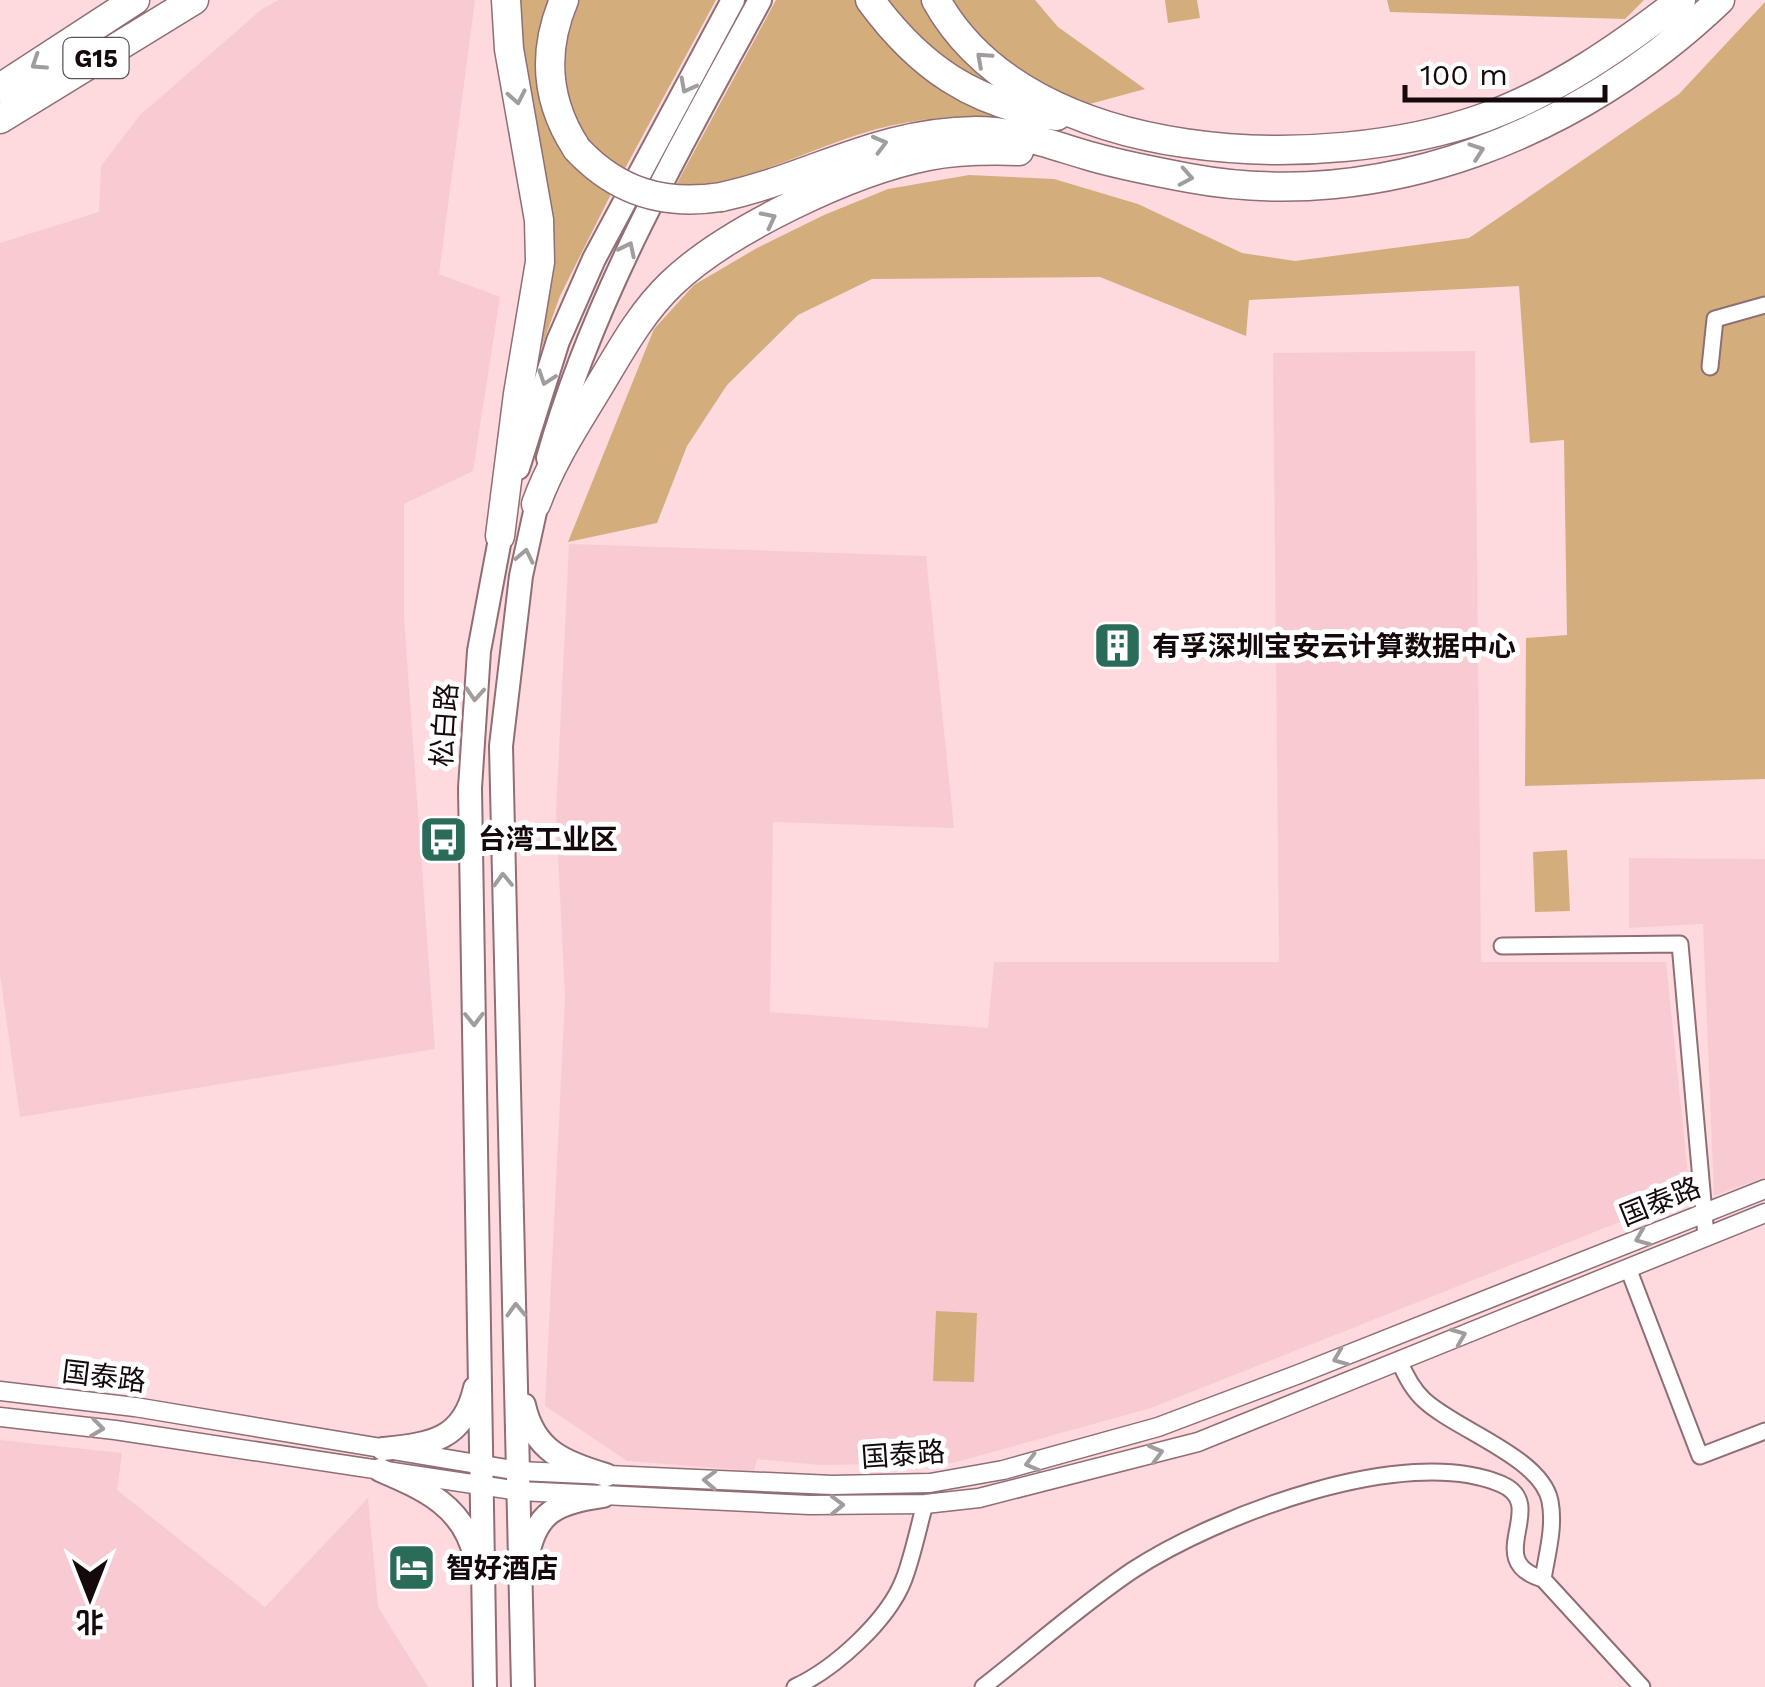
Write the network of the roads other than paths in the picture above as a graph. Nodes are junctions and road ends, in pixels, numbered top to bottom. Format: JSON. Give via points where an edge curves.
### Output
{"nodes":[{"id":1,"x":135,"y":0,"type":"edge"},
{"id":2,"x":194,"y":0,"type":"edge"},
{"id":3,"x":506,"y":0,"type":"edge"},
{"id":4,"x":564,"y":0,"type":"edge"},
{"id":5,"x":733,"y":0,"type":"edge"},
{"id":6,"x":760,"y":0,"type":"edge"},
{"id":7,"x":870,"y":0,"type":"edge"},
{"id":8,"x":936,"y":0,"type":"edge"},
{"id":9,"x":1663,"y":0,"type":"edge"},
{"id":10,"x":1681,"y":0,"type":"edge"},
{"id":11,"x":1720,"y":0,"type":"edge"},
{"id":12,"x":1630,"y":37,"type":"junction"},
{"id":13,"x":0,"y":88,"type":"edge"},
{"id":14,"x":0,"y":119,"type":"edge"},
{"id":15,"x":1098,"y":122,"type":"junction"},
{"id":16,"x":1091,"y":156,"type":"junction"},
{"id":17,"x":1765,"y":305,"type":"edge"},
{"id":18,"x":1710,"y":368,"type":"dead end"},
{"id":19,"x":536,"y":504,"type":"junction"},
{"id":20,"x":500,"y":536,"type":"junction"},
{"id":21,"x":1502,"y":946,"type":"dead end"},
{"id":22,"x":1765,"y":1190,"type":"edge"},
{"id":23,"x":1765,"y":1213,"type":"edge"},
{"id":24,"x":1704,"y":1214,"type":"junction"},
{"id":25,"x":1706,"y":1236,"type":"junction"},
{"id":26,"x":1628,"y":1268,"type":"junction"},
{"id":27,"x":481,"y":1360,"type":"junction"},
{"id":28,"x":1399,"y":1360,"type":"junction"},
{"id":29,"x":518,"y":1381,"type":"junction"},
{"id":30,"x":0,"y":1391,"type":"edge"},
{"id":31,"x":0,"y":1416,"type":"edge"},
{"id":32,"x":1765,"y":1431,"type":"edge"},
{"id":33,"x":382,"y":1460,"type":"junction"},
{"id":34,"x":482,"y":1477,"type":"junction"},
{"id":35,"x":519,"y":1481,"type":"junction"},
{"id":36,"x":605,"y":1485,"type":"junction"},
{"id":37,"x":925,"y":1504,"type":"junction"},
{"id":38,"x":1544,"y":1579,"type":"junction"},
{"id":39,"x":484,"y":1599,"type":"junction"},
{"id":40,"x":521,"y":1613,"type":"junction"},
{"id":41,"x":485,"y":1687,"type":"edge"},
{"id":42,"x":523,"y":1687,"type":"edge"},
{"id":43,"x":795,"y":1687,"type":"edge"},
{"id":44,"x":983,"y":1687,"type":"edge"},
{"id":45,"x":1642,"y":1687,"type":"edge"}],
"edges":[{"from":1,"to":13,"type":"highway","number":"G15","one_way":true},
{"from":2,"to":14,"type":"highway","number":"G15"},
{"from":3,"to":20,"type":"highway","one_way":true,"via":[[540,243]]},
{"from":4,"to":16,"type":"highway","one_way":true,"bridge":true,"via":[[549,56],[558,113],[577,148],[607,177],[642,194],[678,201],[721,197],[882,142],[952,132],[1014,134]]},
{"from":5,"to":20,"type":"main road","name":"松白路","one_way":true,"via":[[574,302]]},
{"from":19,"to":6,"type":"main road","one_way":true,"via":[[564,404],[609,289]]},
{"from":7,"to":15,"type":"highway","via":[[922,59],[965,89],[1022,110]]},
{"from":15,"to":8,"type":"highway","one_way":true,"via":[[1059,109],[1000,74],[958,34]]},
{"from":9,"to":12,"type":"highway"},
{"from":10,"to":12,"type":"highway"},
{"from":16,"to":11,"type":"highway","one_way":true,"via":[[1283,188],[1420,168],[1502,142],[1591,99],[1649,63]]},
{"from":12,"to":15,"type":"highway","via":[[1520,104],[1376,145],[1216,146]]},
{"from":19,"to":16,"type":"highway","one_way":true,"via":[[563,444],[647,310],[724,243],[863,176],[927,156],[994,150]]},
{"from":17,"to":18,"type":"street","via":[[1715,320]]},
{"from":29,"to":19,"type":"main road","one_way":true,"via":[[502,746],[510,645]]},
{"from":20,"to":27,"type":"main road","name":"松白路","one_way":true,"via":[[479,651],[470,788]]},
{"from":21,"to":24,"type":"street","via":[[1680,944]]},
{"from":22,"to":24,"type":"street","name":"国泰路"},
{"from":23,"to":25,"type":"street","name":"国泰路"},
{"from":24,"to":25,"type":"street"},
{"from":24,"to":36,"type":"street","name":"国泰路","one_way":true,"via":[[1158,1427],[1003,1470],[930,1483]]},
{"from":25,"to":26,"type":"street","name":"国泰路"},
{"from":28,"to":26,"type":"street","name":"国泰路","one_way":true},
{"from":26,"to":32,"type":"street","via":[[1700,1456]]},
{"from":27,"to":33,"type":"main road","via":[[468,1412],[448,1434]]},
{"from":27,"to":34,"type":"main road","name":"松白路"},
{"from":37,"to":28,"type":"street","name":"国泰路","one_way":true,"via":[[979,1498],[1198,1442]]},
{"from":28,"to":38,"type":"street","via":[[1423,1400],[1537,1476],[1550,1497],[1552,1521]]},
{"from":29,"to":35,"type":"main road"},
{"from":29,"to":36,"type":"main road","via":[[542,1446]]},
{"from":30,"to":33,"type":"street","name":"国泰路","via":[[135,1407]]},
{"from":31,"to":33,"type":"street","name":"国泰路","one_way":true},
{"from":33,"to":34,"type":"street","name":"国泰路"},
{"from":33,"to":39,"type":"main road","via":[[455,1514],[474,1551]]},
{"from":34,"to":35,"type":"street","name":"国泰路"},
{"from":34,"to":39,"type":"main road","name":"松白路"},
{"from":35,"to":36,"type":"street","name":"国泰路"},
{"from":35,"to":40,"type":"main road"},
{"from":36,"to":37,"type":"street","name":"国泰路","one_way":true,"via":[[809,1505]]},
{"from":36,"to":40,"type":"main road","via":[[540,1522],[529,1548]]},
{"from":37,"to":43,"type":"street","via":[[903,1583],[869,1631],[817,1677]]},
{"from":38,"to":44,"type":"street","via":[[1514,1559],[1520,1512],[1510,1489],[1457,1474],[1373,1476],[1210,1529],[1134,1570]]},
{"from":38,"to":45,"type":"street"},
{"from":39,"to":41,"type":"main road","name":"松白路"},
{"from":40,"to":42,"type":"main road"}]}
